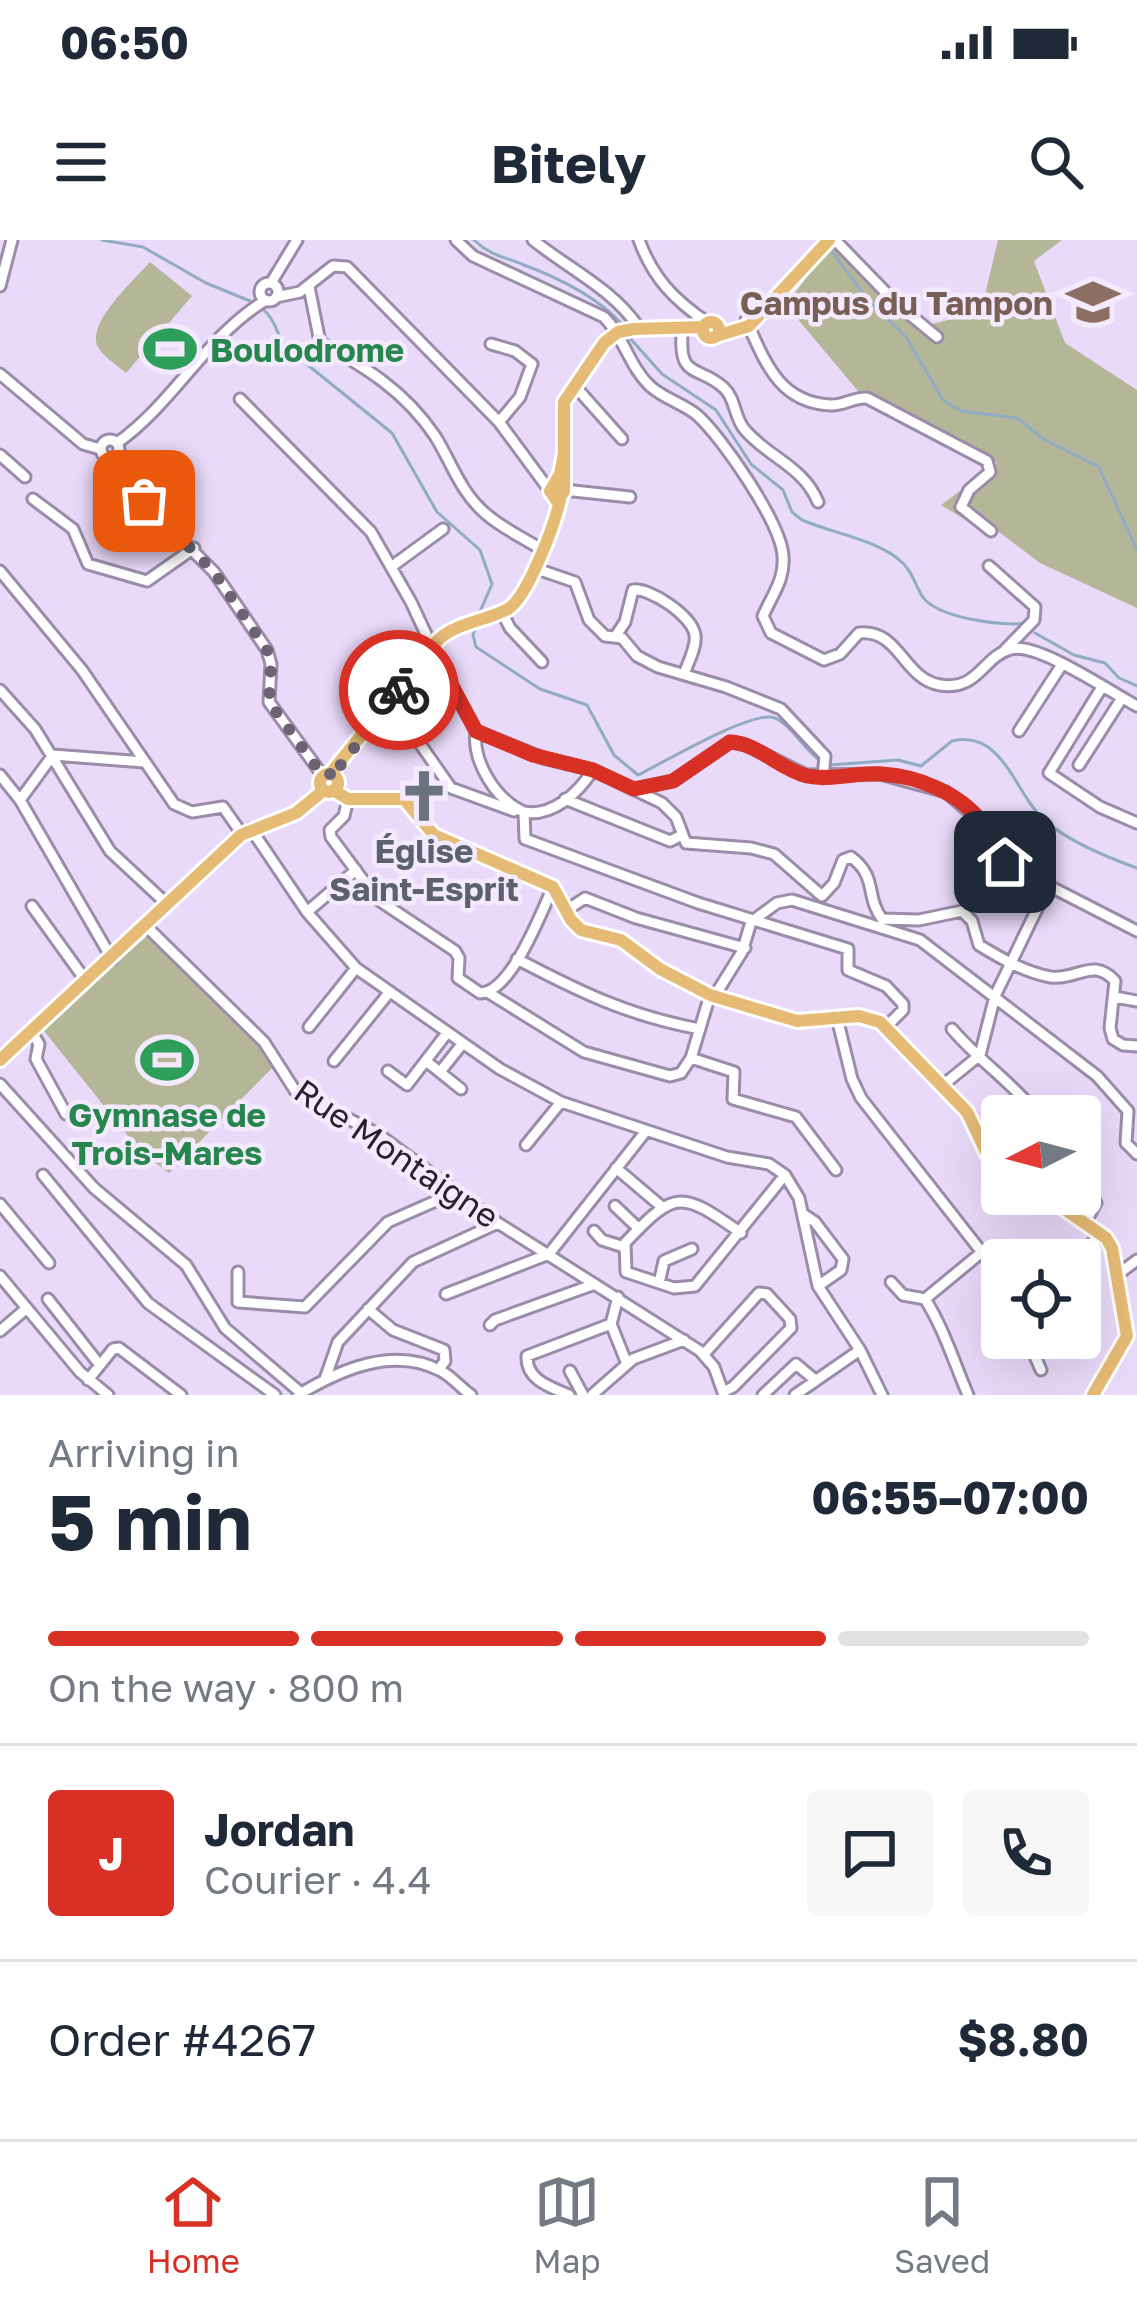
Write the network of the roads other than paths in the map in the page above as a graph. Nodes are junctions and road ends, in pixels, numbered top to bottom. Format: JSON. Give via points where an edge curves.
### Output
{"nodes":[{"id":1,"x":12,"y":240,"type":"edge"},
{"id":2,"x":297,"y":240,"type":"edge"},
{"id":3,"x":457,"y":240,"type":"edge"},
{"id":4,"x":533,"y":240,"type":"edge"},
{"id":5,"x":639,"y":240,"type":"edge"},
{"id":6,"x":832,"y":240,"type":"edge"},
{"id":7,"x":0,"y":286,"type":"edge"},
{"id":8,"x":309,"y":287,"type":"junction"},
{"id":9,"x":272,"y":292,"type":"junction"},
{"id":10,"x":749,"y":322,"type":"junction"},
{"id":11,"x":628,"y":330,"type":"junction"},
{"id":12,"x":711,"y":330,"type":"junction"},
{"id":13,"x":678,"y":332,"type":"junction"},
{"id":14,"x":937,"y":337,"type":"dead end"},
{"id":15,"x":490,"y":344,"type":"dead end"},
{"id":16,"x":1,"y":377,"type":"edge"},
{"id":17,"x":574,"y":385,"type":"junction"},
{"id":18,"x":240,"y":399,"type":"dead end"},
{"id":19,"x":499,"y":422,"type":"junction"},
{"id":20,"x":622,"y":440,"type":"dead end"},
{"id":21,"x":117,"y":443,"type":"junction"},
{"id":22,"x":100,"y":449,"type":"junction"},
{"id":23,"x":0,"y":454,"type":"edge"},
{"id":24,"x":112,"y":458,"type":"junction"},
{"id":25,"x":26,"y":477,"type":"dead end"},
{"id":26,"x":558,"y":493,"type":"junction"},
{"id":27,"x":630,"y":497,"type":"dead end"},
{"id":28,"x":33,"y":499,"type":"dead end"},
{"id":29,"x":818,"y":502,"type":"dead end"},
{"id":30,"x":443,"y":529,"type":"dead end"},
{"id":31,"x":991,"y":531,"type":"dead end"},
{"id":32,"x":194,"y":548,"type":"junction"},
{"id":33,"x":541,"y":549,"type":"junction"},
{"id":34,"x":989,"y":566,"type":"dead end"},
{"id":35,"x":391,"y":567,"type":"junction"},
{"id":36,"x":534,"y":568,"type":"junction"},
{"id":37,"x":0,"y":571,"type":"edge"},
{"id":38,"x":502,"y":612,"type":"junction"},
{"id":39,"x":615,"y":637,"type":"junction"},
{"id":40,"x":430,"y":650,"type":"junction"},
{"id":41,"x":1005,"y":650,"type":"junction"},
{"id":42,"x":542,"y":662,"type":"dead end"},
{"id":43,"x":1061,"y":666,"type":"junction"},
{"id":44,"x":684,"y":674,"type":"junction"},
{"id":45,"x":1102,"y":687,"type":"junction"},
{"id":46,"x":0,"y":690,"type":"edge"},
{"id":47,"x":1122,"y":698,"type":"junction"},
{"id":48,"x":390,"y":701,"type":"junction"},
{"id":49,"x":1137,"y":706,"type":"edge"},
{"id":50,"x":476,"y":731,"type":"junction"},
{"id":51,"x":1019,"y":731,"type":"dead end"},
{"id":52,"x":53,"y":755,"type":"junction"},
{"id":53,"x":144,"y":762,"type":"junction"},
{"id":54,"x":1079,"y":765,"type":"dead end"},
{"id":55,"x":593,"y":770,"type":"junction"},
{"id":56,"x":0,"y":775,"type":"edge"},
{"id":57,"x":823,"y":778,"type":"junction"},
{"id":58,"x":332,"y":785,"type":"junction"},
{"id":59,"x":634,"y":789,"type":"junction"},
{"id":60,"x":565,"y":799,"type":"junction"},
{"id":61,"x":20,"y":800,"type":"junction"},
{"id":62,"x":522,"y":812,"type":"junction"},
{"id":63,"x":1137,"y":823,"type":"edge"},
{"id":64,"x":247,"y":832,"type":"junction"},
{"id":65,"x":680,"y":836,"type":"junction"},
{"id":66,"x":356,"y":870,"type":"junction"},
{"id":67,"x":803,"y":882,"type":"junction"},
{"id":68,"x":1048,"y":886,"type":"junction"},
{"id":69,"x":553,"y":887,"type":"junction"},
{"id":70,"x":792,"y":900,"type":"junction"},
{"id":71,"x":168,"y":905,"type":"junction"},
{"id":72,"x":32,"y":906,"type":"dead end"},
{"id":73,"x":567,"y":910,"type":"junction"},
{"id":74,"x":307,"y":912,"type":"junction"},
{"id":75,"x":755,"y":918,"type":"junction"},
{"id":76,"x":146,"y":926,"type":"junction"},
{"id":77,"x":1137,"y":931,"type":"edge"},
{"id":78,"x":745,"y":948,"type":"junction"},
{"id":79,"x":112,"y":958,"type":"junction"},
{"id":80,"x":517,"y":959,"type":"junction"},
{"id":81,"x":1010,"y":962,"type":"junction"},
{"id":82,"x":356,"y":968,"type":"junction"},
{"id":83,"x":86,"y":981,"type":"junction"},
{"id":84,"x":489,"y":993,"type":"junction"},
{"id":85,"x":388,"y":994,"type":"junction"},
{"id":86,"x":712,"y":996,"type":"junction"},
{"id":87,"x":995,"y":996,"type":"junction"},
{"id":88,"x":1115,"y":997,"type":"junction"},
{"id":89,"x":1137,"y":1001,"type":"edge"},
{"id":90,"x":837,"y":1018,"type":"junction"},
{"id":91,"x":886,"y":1027,"type":"junction"},
{"id":92,"x":309,"y":1028,"type":"dead end"},
{"id":93,"x":952,"y":1029,"type":"dead end"},
{"id":94,"x":700,"y":1030,"type":"junction"},
{"id":95,"x":31,"y":1031,"type":"junction"},
{"id":96,"x":446,"y":1033,"type":"junction"},
{"id":97,"x":463,"y":1042,"type":"junction"},
{"id":98,"x":1137,"y":1046,"type":"edge"},
{"id":99,"x":691,"y":1058,"type":"junction"},
{"id":100,"x":0,"y":1060,"type":"edge"},
{"id":101,"x":334,"y":1060,"type":"dead end"},
{"id":102,"x":977,"y":1060,"type":"junction"},
{"id":103,"x":426,"y":1061,"type":"junction"},
{"id":104,"x":388,"y":1071,"type":"dead end"},
{"id":105,"x":440,"y":1072,"type":"junction"},
{"id":106,"x":0,"y":1084,"type":"edge"},
{"id":107,"x":943,"y":1085,"type":"junction"},
{"id":108,"x":461,"y":1089,"type":"dead end"},
{"id":109,"x":1020,"y":1095,"type":"edge"},
{"id":110,"x":561,"y":1102,"type":"junction"},
{"id":111,"x":67,"y":1114,"type":"dead end"},
{"id":112,"x":646,"y":1131,"type":"junction"},
{"id":113,"x":981,"y":1141,"type":"edge"},
{"id":114,"x":526,"y":1145,"type":"dead end"},
{"id":115,"x":1137,"y":1154,"type":"edge"},
{"id":116,"x":616,"y":1168,"type":"junction"},
{"id":117,"x":836,"y":1170,"type":"dead end"},
{"id":118,"x":43,"y":1175,"type":"dead end"},
{"id":119,"x":785,"y":1175,"type":"junction"},
{"id":120,"x":454,"y":1193,"type":"junction"},
{"id":121,"x":0,"y":1204,"type":"edge"},
{"id":122,"x":615,"y":1206,"type":"dead end"},
{"id":123,"x":662,"y":1207,"type":"junction"},
{"id":124,"x":803,"y":1214,"type":"junction"},
{"id":125,"x":1073,"y":1215,"type":"edge"},
{"id":126,"x":1089,"y":1215,"type":"edge"},
{"id":127,"x":498,"y":1223,"type":"junction"},
{"id":128,"x":1085,"y":1223,"type":"junction"},
{"id":129,"x":639,"y":1229,"type":"junction"},
{"id":130,"x":594,"y":1231,"type":"dead end"},
{"id":131,"x":741,"y":1233,"type":"junction"},
{"id":132,"x":1100,"y":1234,"type":"junction"},
{"id":133,"x":1096,"y":1239,"type":"edge"},
{"id":134,"x":624,"y":1247,"type":"junction"},
{"id":135,"x":692,"y":1249,"type":"dead end"},
{"id":136,"x":981,"y":1251,"type":"edge"},
{"id":137,"x":981,"y":1253,"type":"edge"},
{"id":138,"x":549,"y":1254,"type":"junction"},
{"id":139,"x":1137,"y":1260,"type":"edge"},
{"id":140,"x":49,"y":1263,"type":"dead end"},
{"id":141,"x":238,"y":1272,"type":"dead end"},
{"id":142,"x":626,"y":1272,"type":"junction"},
{"id":143,"x":1117,"y":1275,"type":"junction"},
{"id":144,"x":0,"y":1276,"type":"edge"},
{"id":145,"x":891,"y":1282,"type":"dead end"},
{"id":146,"x":658,"y":1283,"type":"junction"},
{"id":147,"x":818,"y":1286,"type":"junction"},
{"id":148,"x":601,"y":1287,"type":"junction"},
{"id":149,"x":446,"y":1294,"type":"dead end"},
{"id":150,"x":617,"y":1297,"type":"junction"},
{"id":151,"x":48,"y":1299,"type":"dead end"},
{"id":152,"x":925,"y":1299,"type":"junction"},
{"id":153,"x":27,"y":1308,"type":"junction"},
{"id":154,"x":368,"y":1309,"type":"junction"},
{"id":155,"x":611,"y":1324,"type":"junction"},
{"id":156,"x":490,"y":1325,"type":"dead end"},
{"id":157,"x":0,"y":1330,"type":"edge"},
{"id":158,"x":685,"y":1340,"type":"junction"},
{"id":159,"x":860,"y":1350,"type":"junction"},
{"id":160,"x":704,"y":1354,"type":"junction"},
{"id":161,"x":1037,"y":1359,"type":"edge"},
{"id":162,"x":100,"y":1364,"type":"junction"},
{"id":163,"x":627,"y":1364,"type":"junction"},
{"id":164,"x":439,"y":1369,"type":"junction"},
{"id":165,"x":1041,"y":1370,"type":"dead end"},
{"id":166,"x":570,"y":1371,"type":"dead end"},
{"id":167,"x":88,"y":1379,"type":"junction"},
{"id":168,"x":325,"y":1379,"type":"junction"},
{"id":169,"x":815,"y":1380,"type":"junction"},
{"id":170,"x":723,"y":1393,"type":"edge"},
{"id":171,"x":300,"y":1394,"type":"edge"},
{"id":172,"x":108,"y":1395,"type":"edge"},
{"id":173,"x":181,"y":1395,"type":"edge"},
{"id":174,"x":275,"y":1395,"type":"edge"},
{"id":175,"x":471,"y":1395,"type":"edge"},
{"id":176,"x":569,"y":1395,"type":"edge"},
{"id":177,"x":583,"y":1395,"type":"edge"},
{"id":178,"x":592,"y":1395,"type":"edge"},
{"id":179,"x":764,"y":1395,"type":"edge"},
{"id":180,"x":795,"y":1395,"type":"edge"},
{"id":181,"x":882,"y":1395,"type":"edge"},
{"id":182,"x":968,"y":1395,"type":"edge"},
{"id":183,"x":1093,"y":1395,"type":"edge"}],
"edges":[{"from":1,"to":7,"type":"street"},
{"from":2,"to":9,"type":"street"},
{"from":3,"to":11,"type":"street","via":[[473,256]]},
{"from":4,"to":11,"type":"street","via":[[628,312]]},
{"from":5,"to":12,"type":"street","via":[[665,290]]},
{"from":6,"to":10,"type":"main road"},
{"from":6,"to":14,"type":"street"},
{"from":8,"to":9,"type":"street"},
{"from":8,"to":19,"type":"street","via":[[333,266],[347,267]]},
{"from":8,"to":33,"type":"street","via":[[320,342],[386,382],[424,422],[488,517]]},
{"from":9,"to":21,"type":"street"},
{"from":10,"to":12,"type":"main road"},
{"from":10,"to":31,"type":"street","via":[[771,374],[794,396],[836,406],[868,398],[987,461],[990,472],[961,507]]},
{"from":11,"to":13,"type":"main road"},
{"from":11,"to":17,"type":"main road","via":[[604,343]]},
{"from":11,"to":41,"type":"street","via":[[638,373],[699,417],[753,486],[783,551],[778,589],[763,616],[770,633],[824,660],[859,633],[881,635],[916,675],[949,686],[975,679]]},
{"from":12,"to":13,"type":"main road"},
{"from":13,"to":29,"type":"street","via":[[686,364],[724,388],[742,427],[801,473]]},
{"from":15,"to":19,"type":"street","via":[[532,364]]},
{"from":16,"to":22,"type":"street"},
{"from":17,"to":20,"type":"street"},
{"from":17,"to":26,"type":"main road","via":[[563,407]]},
{"from":18,"to":35,"type":"street","via":[[370,532]]},
{"from":19,"to":26,"type":"street"},
{"from":21,"to":22,"type":"street","via":[[107,440]]},
{"from":21,"to":24,"type":"street"},
{"from":22,"to":24,"type":"street"},
{"from":23,"to":25,"type":"street"},
{"from":24,"to":32,"type":"street","via":[[119,477]]},
{"from":26,"to":27,"type":"street"},
{"from":26,"to":33,"type":"main road"},
{"from":28,"to":32,"type":"street","via":[[73,529],[88,564],[147,581]]},
{"from":30,"to":35,"type":"street"},
{"from":32,"to":58,"type":"street","via":[[267,650],[269,702]]},
{"from":33,"to":36,"type":"main road"},
{"from":34,"to":41,"type":"street","via":[[1036,612]]},
{"from":35,"to":40,"type":"street"},
{"from":36,"to":38,"type":"main road","via":[[523,595]]},
{"from":36,"to":39,"type":"street","via":[[574,582],[590,620]]},
{"from":37,"to":53,"type":"street"},
{"from":38,"to":40,"type":"main road","via":[[449,631]]},
{"from":38,"to":42,"type":"street"},
{"from":39,"to":44,"type":"street","via":[[645,661]]},
{"from":39,"to":44,"type":"street","via":[[633,590],[644,590],[693,628]]},
{"from":40,"to":48,"type":"main road"},
{"from":40,"to":50,"type":"street"},
{"from":41,"to":43,"type":"street","via":[[1031,650]]},
{"from":43,"to":45,"type":"street"},
{"from":43,"to":51,"type":"street"},
{"from":44,"to":57,"type":"street","via":[[781,709],[825,756]]},
{"from":45,"to":47,"type":"street"},
{"from":45,"to":63,"type":"street","via":[[1049,773]]},
{"from":46,"to":52,"type":"street"},
{"from":47,"to":49,"type":"street"},
{"from":47,"to":54,"type":"street"},
{"from":48,"to":58,"type":"main road"},
{"from":48,"to":62,"type":"street","via":[[451,788]]},
{"from":50,"to":55,"type":"street"},
{"from":50,"to":62,"type":"street","via":[[484,770]]},
{"from":52,"to":53,"type":"street"},
{"from":52,"to":61,"type":"street"},
{"from":52,"to":71,"type":"street","via":[[110,851]]},
{"from":53,"to":64,"type":"street","via":[[180,809],[223,807]]},
{"from":55,"to":59,"type":"street"},
{"from":55,"to":60,"type":"street"},
{"from":56,"to":61,"type":"street"},
{"from":57,"to":59,"type":"street","via":[[730,742],[673,781]]},
{"from":57,"to":68,"type":"street","via":[[880,774],[946,792],[980,821],[1005,862]]},
{"from":58,"to":64,"type":"main road","via":[[296,813]]},
{"from":58,"to":66,"type":"street","via":[[344,817],[330,835]]},
{"from":58,"to":69,"type":"main road","via":[[401,797],[434,835]]},
{"from":59,"to":65,"type":"street","via":[[668,806]]},
{"from":60,"to":62,"type":"street","via":[[543,814]]},
{"from":60,"to":65,"type":"street","via":[[670,841]]},
{"from":61,"to":79,"type":"street"},
{"from":62,"to":75,"type":"street","via":[[530,842]]},
{"from":64,"to":71,"type":"main road"},
{"from":64,"to":74,"type":"street"},
{"from":65,"to":67,"type":"street","via":[[695,846],[774,854]]},
{"from":66,"to":74,"type":"street"},
{"from":66,"to":84,"type":"street","via":[[376,899],[455,951],[460,981]]},
{"from":67,"to":70,"type":"street"},
{"from":67,"to":81,"type":"street","via":[[827,895],[851,857],[870,876],[882,919],[962,911],[979,945]]},
{"from":68,"to":77,"type":"street"},
{"from":68,"to":81,"type":"street"},
{"from":69,"to":73,"type":"main road"},
{"from":69,"to":80,"type":"street"},
{"from":70,"to":75,"type":"street"},
{"from":70,"to":87,"type":"street","via":[[914,937]]},
{"from":71,"to":76,"type":"main road"},
{"from":72,"to":83,"type":"street"},
{"from":73,"to":78,"type":"street","via":[[585,898]]},
{"from":73,"to":86,"type":"main road","via":[[581,930],[627,942]]},
{"from":74,"to":82,"type":"street"},
{"from":75,"to":78,"type":"street"},
{"from":75,"to":91,"type":"street","via":[[848,949],[849,972],[886,986],[904,1004]]},
{"from":76,"to":79,"type":"main road"},
{"from":76,"to":120,"type":"street","name":"Rue Montaigne","via":[[264,1042],[296,1092],[378,1134]]},
{"from":78,"to":86,"type":"street"},
{"from":79,"to":83,"type":"main road"},
{"from":80,"to":84,"type":"street"},
{"from":80,"to":94,"type":"street","via":[[603,1004]]},
{"from":81,"to":87,"type":"street"},
{"from":81,"to":88,"type":"street","via":[[1051,976],[1105,970]]},
{"from":82,"to":85,"type":"street"},
{"from":82,"to":92,"type":"street"},
{"from":83,"to":95,"type":"main road"},
{"from":84,"to":99,"type":"street","via":[[605,1060],[670,1076]]},
{"from":85,"to":96,"type":"street"},
{"from":85,"to":101,"type":"street"},
{"from":86,"to":90,"type":"main road","via":[[797,1022]]},
{"from":86,"to":94,"type":"street"},
{"from":87,"to":102,"type":"street"},
{"from":87,"to":115,"type":"street","via":[[1118,1096],[1130,1117],[1127,1148]]},
{"from":88,"to":89,"type":"street"},
{"from":88,"to":98,"type":"street","via":[[1113,1039]]},
{"from":90,"to":91,"type":"main road","via":[[860,1016]]},
{"from":90,"to":136,"type":"street","via":[[856,1089]]},
{"from":91,"to":107,"type":"main road"},
{"from":93,"to":102,"type":"street"},
{"from":94,"to":99,"type":"street"},
{"from":95,"to":100,"type":"main road"},
{"from":95,"to":111,"type":"street","via":[[39,1044],[35,1059]]},
{"from":96,"to":97,"type":"street"},
{"from":96,"to":103,"type":"street"},
{"from":97,"to":105,"type":"street"},
{"from":97,"to":110,"type":"street"},
{"from":99,"to":117,"type":"street","via":[[734,1072],[733,1099],[798,1119]]},
{"from":102,"to":107,"type":"street"},
{"from":102,"to":109,"type":"street"},
{"from":103,"to":104,"type":"street","via":[[407,1085]]},
{"from":103,"to":105,"type":"street"},
{"from":105,"to":108,"type":"street"},
{"from":106,"to":171,"type":"street","via":[[94,1188],[186,1265],[225,1328]]},
{"from":107,"to":113,"type":"main road"},
{"from":110,"to":112,"type":"street"},
{"from":110,"to":114,"type":"street"},
{"from":112,"to":116,"type":"street"},
{"from":112,"to":119,"type":"street"},
{"from":116,"to":123,"type":"street"},
{"from":116,"to":138,"type":"street"},
{"from":118,"to":174,"type":"street","via":[[148,1303]]},
{"from":119,"to":124,"type":"street"},
{"from":119,"to":131,"type":"street"},
{"from":120,"to":127,"type":"street","name":"Rue Montaigne"},
{"from":120,"to":141,"type":"street","via":[[388,1222],[305,1307],[238,1302]]},
{"from":121,"to":140,"type":"street"},
{"from":122,"to":129,"type":"street"},
{"from":123,"to":129,"type":"street"},
{"from":123,"to":131,"type":"street","via":[[693,1202]]},
{"from":124,"to":147,"type":"street"},
{"from":124,"to":147,"type":"street","via":[[843,1259],[841,1270]]},
{"from":125,"to":128,"type":"main road"},
{"from":126,"to":128,"type":"street"},
{"from":127,"to":138,"type":"street","name":"Rue Montaigne"},
{"from":127,"to":154,"type":"street","via":[[412,1262]]},
{"from":128,"to":132,"type":"main road"},
{"from":129,"to":134,"type":"street"},
{"from":130,"to":134,"type":"street"},
{"from":131,"to":146,"type":"street","via":[[694,1286]]},
{"from":132,"to":133,"type":"street"},
{"from":132,"to":143,"type":"main road"},
{"from":134,"to":142,"type":"street"},
{"from":135,"to":146,"type":"street","via":[[664,1262]]},
{"from":137,"to":152,"type":"street"},
{"from":138,"to":148,"type":"street","name":"Rue Montaigne"},
{"from":138,"to":149,"type":"street"},
{"from":139,"to":143,"type":"street"},
{"from":142,"to":146,"type":"street"},
{"from":142,"to":148,"type":"street"},
{"from":143,"to":183,"type":"main road","via":[[1126,1336]]},
{"from":144,"to":153,"type":"street"},
{"from":145,"to":152,"type":"street","via":[[903,1295]]},
{"from":147,"to":159,"type":"street"},
{"from":148,"to":150,"type":"street","name":"Rue Montaigne"},
{"from":148,"to":156,"type":"street"},
{"from":150,"to":155,"type":"street"},
{"from":150,"to":158,"type":"street","name":"Rue Montaigne"},
{"from":151,"to":162,"type":"street"},
{"from":152,"to":182,"type":"street"},
{"from":153,"to":157,"type":"street"},
{"from":153,"to":167,"type":"street"},
{"from":154,"to":164,"type":"street","via":[[393,1330],[442,1348]]},
{"from":154,"to":168,"type":"street","via":[[338,1342]]},
{"from":155,"to":163,"type":"street"},
{"from":155,"to":176,"type":"street","via":[[527,1356],[535,1378]]},
{"from":158,"to":160,"type":"street","name":"Rue Montaigne"},
{"from":158,"to":163,"type":"street"},
{"from":159,"to":169,"type":"street"},
{"from":159,"to":181,"type":"street"},
{"from":160,"to":170,"type":"street","name":"Rue Montaigne"},
{"from":160,"to":170,"type":"street","via":[[759,1293],[790,1318],[784,1338]]},
{"from":161,"to":165,"type":"street"},
{"from":162,"to":167,"type":"street"},
{"from":162,"to":173,"type":"street","via":[[116,1347]]},
{"from":163,"to":178,"type":"street"},
{"from":164,"to":168,"type":"street","via":[[380,1360]]},
{"from":164,"to":175,"type":"street"},
{"from":166,"to":177,"type":"street"},
{"from":167,"to":172,"type":"street"},
{"from":168,"to":171,"type":"street"},
{"from":169,"to":179,"type":"street","via":[[796,1364]]},
{"from":169,"to":180,"type":"street"}]}
